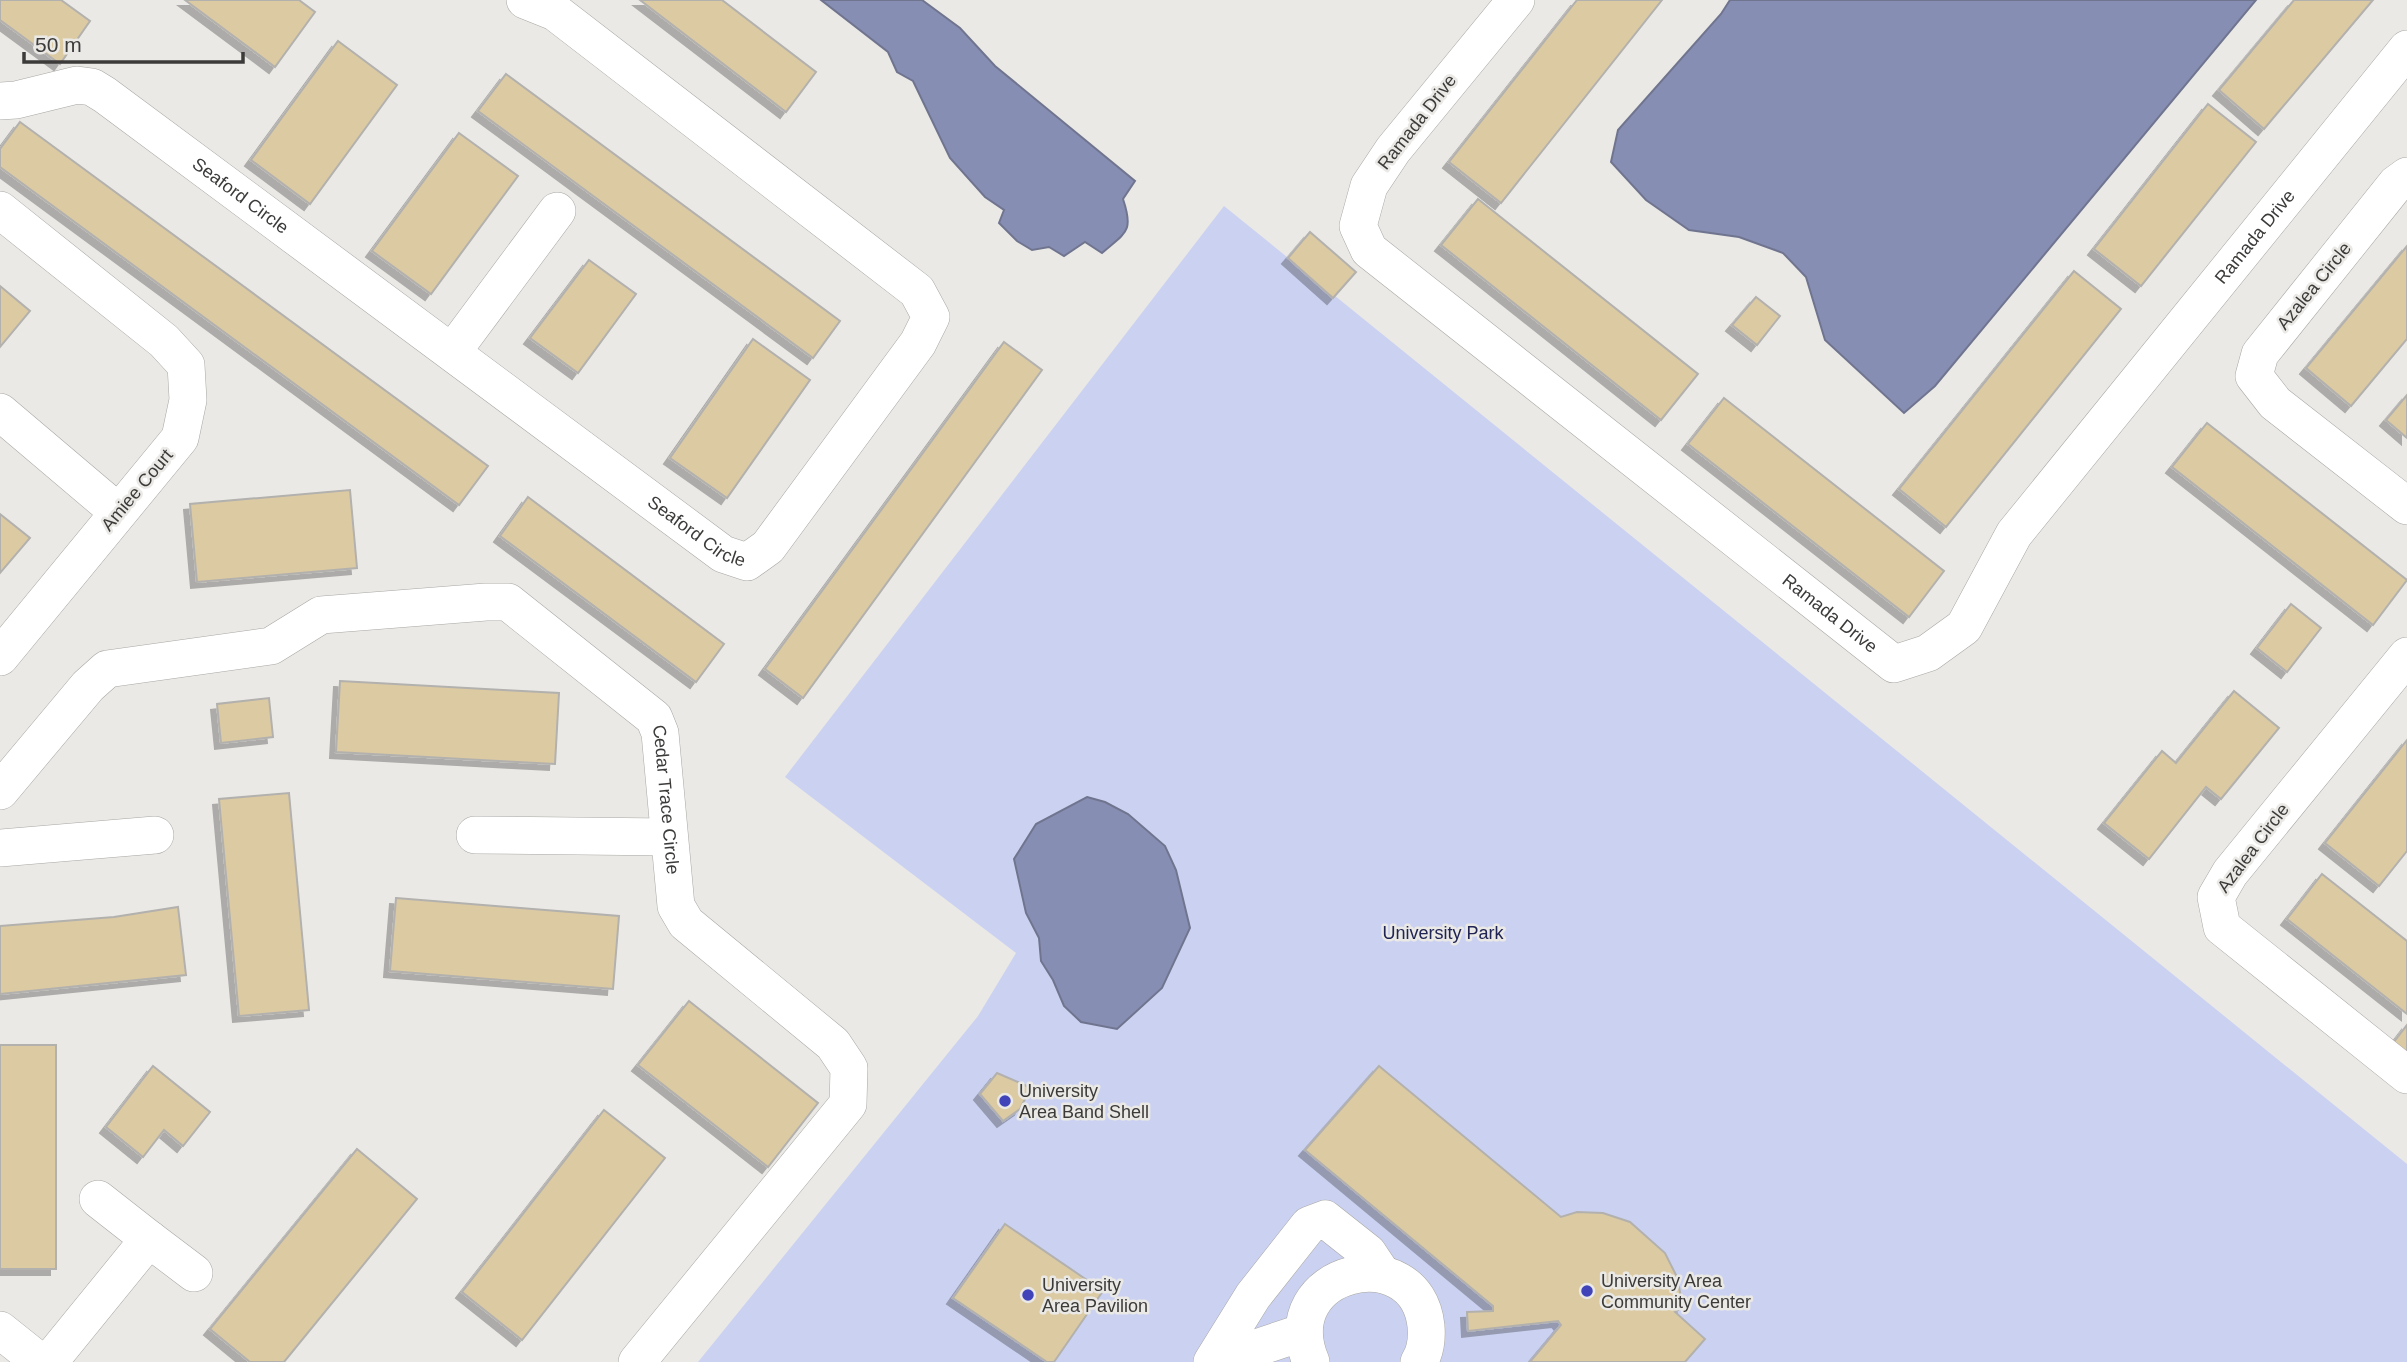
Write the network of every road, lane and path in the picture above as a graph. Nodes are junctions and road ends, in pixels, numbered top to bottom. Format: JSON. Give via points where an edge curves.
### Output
{"nodes":[{"id":1,"x":525,"y":0,"type":"edge"},
{"id":2,"x":1516,"y":0,"type":"edge"},
{"id":3,"x":2407,"y":49,"type":"edge"},
{"id":4,"x":0,"y":101,"type":"edge"},
{"id":5,"x":2407,"y":176,"type":"edge"},
{"id":6,"x":0,"y":210,"type":"edge"},
{"id":7,"x":556,"y":211,"type":"dead end"},
{"id":8,"x":453,"y":352,"type":"junction"},
{"id":9,"x":0,"y":412,"type":"edge"},
{"id":10,"x":2407,"y":506,"type":"edge"},
{"id":11,"x":118,"y":512,"type":"junction"},
{"id":12,"x":2407,"y":656,"type":"edge"},
{"id":13,"x":0,"y":657,"type":"edge"},
{"id":14,"x":0,"y":792,"type":"edge"},
{"id":15,"x":155,"y":835,"type":"dead end"},
{"id":16,"x":475,"y":835,"type":"dead end"},
{"id":17,"x":669,"y":837,"type":"junction"},
{"id":18,"x":0,"y":848,"type":"edge"},
{"id":19,"x":2407,"y":1075,"type":"edge"},
{"id":20,"x":98,"y":1199,"type":"dead end"},
{"id":21,"x":149,"y":1239,"type":"junction"},
{"id":22,"x":194,"y":1273,"type":"dead end"},
{"id":23,"x":1382,"y":1274,"type":"junction"},
{"id":24,"x":0,"y":1330,"type":"edge"},
{"id":25,"x":1307,"y":1347,"type":"edge"},
{"id":26,"x":40,"y":1362,"type":"edge"},
{"id":27,"x":49,"y":1362,"type":"edge"},
{"id":28,"x":637,"y":1362,"type":"edge"},
{"id":29,"x":1213,"y":1362,"type":"edge"},
{"id":30,"x":1419,"y":1362,"type":"edge"}],
"edges":[{"from":1,"to":8,"type":"street","name":"Seaford Circle","via":[[555,12],[917,291],[931,317],[918,343],[768,547],[747,562],[723,554]]},
{"from":2,"to":3,"type":"street","name":"Ramada Drive","via":[[1368,186],[1358,226],[1369,250],[1894,664],[1928,653],[1964,627],[2014,534]]},
{"from":4,"to":8,"type":"street","name":"Seaford Circle","via":[[77,85],[92,87]]},
{"from":5,"to":10,"type":"street","name":"Azalea Circle","via":[[2260,354],[2254,376],[2275,403]]},
{"from":6,"to":11,"type":"street","name":"Amiee Court","via":[[164,341],[186,365],[188,400],[180,438]]},
{"from":7,"to":8,"type":"street"},
{"from":9,"to":11,"type":"street"},
{"from":11,"to":13,"type":"street","name":"Amiee Court"},
{"from":12,"to":19,"type":"street","name":"Azalea Circle","via":[[2230,873],[2216,897],[2222,927]]},
{"from":14,"to":17,"type":"street","name":"Cedar Trace Circle","via":[[107,669],[271,646],[321,615],[508,602],[654,718],[660,733]]},
{"from":15,"to":18,"type":"street"},
{"from":16,"to":17,"type":"street"},
{"from":17,"to":28,"type":"street","name":"Cedar Trace Circle","via":[[676,906],[686,923],[833,1044],[849,1068],[848,1104]]},
{"from":20,"to":21,"type":"street"},
{"from":21,"to":22,"type":"street"},
{"from":21,"to":27,"type":"street"},
{"from":23,"to":25,"type":"street","via":[[1346,1275],[1329,1284],[1307,1314]]},
{"from":23,"to":29,"type":"street","via":[[1368,1253],[1325,1219],[1308,1225],[1253,1296]]},
{"from":23,"to":30,"type":"street","via":[[1416,1297],[1425,1316],[1427,1337]]},
{"from":24,"to":26,"type":"street"},
{"from":25,"to":29,"type":"street"}]}
